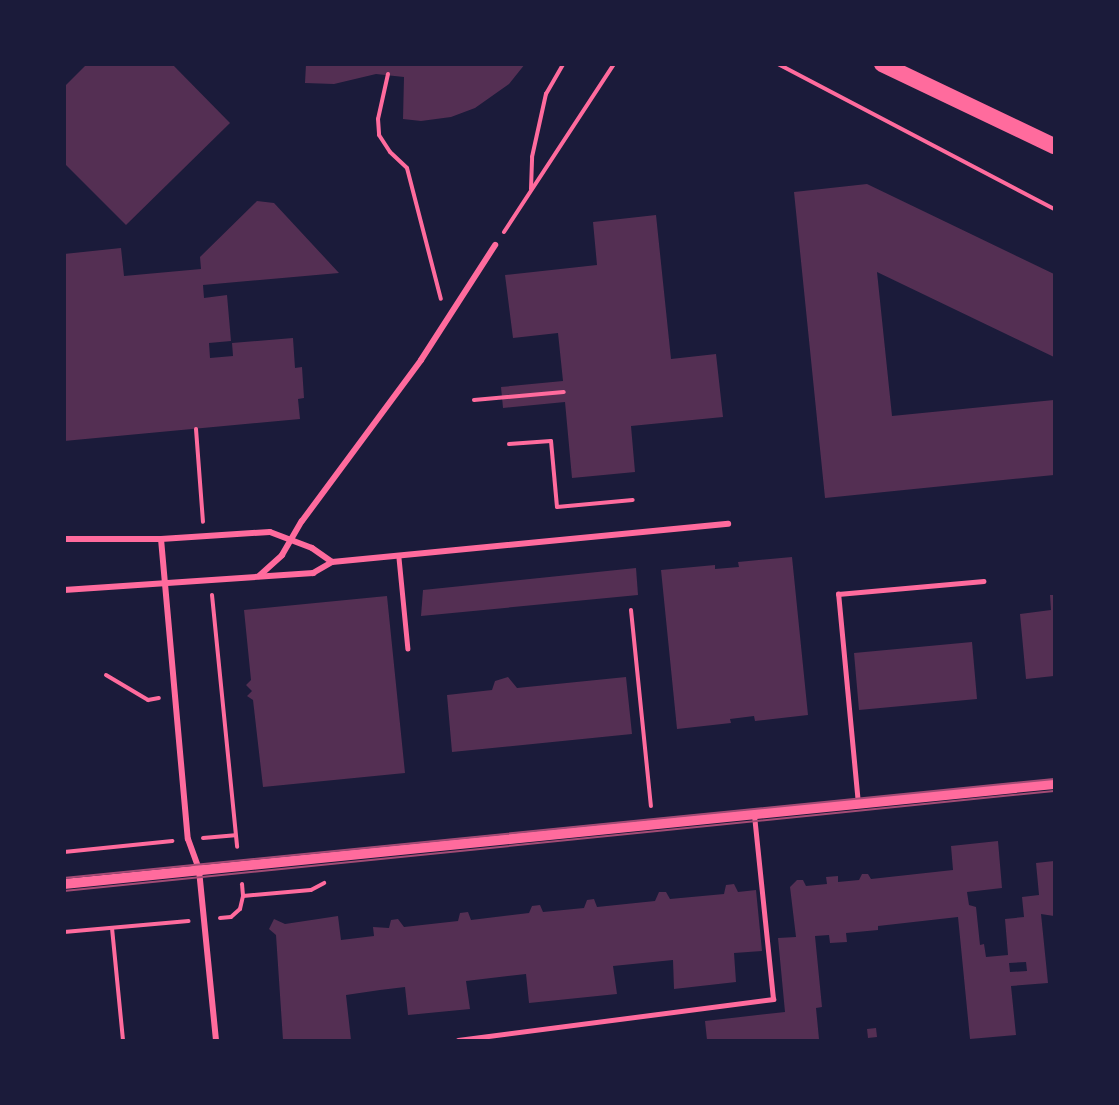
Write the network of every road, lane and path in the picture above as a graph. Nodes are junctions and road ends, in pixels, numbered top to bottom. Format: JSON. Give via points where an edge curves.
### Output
{"nodes":[{"id":1,"x":562,"y":64,"type":"edge"},
{"id":2,"x":614,"y":64,"type":"edge"},
{"id":3,"x":778,"y":64,"type":"edge"},
{"id":4,"x":882,"y":64,"type":"edge"},
{"id":5,"x":388,"y":74,"type":"dead end"},
{"id":6,"x":1054,"y":146,"type":"edge"},
{"id":7,"x":531,"y":190,"type":"junction"},
{"id":8,"x":1054,"y":208,"type":"edge"},
{"id":9,"x":495,"y":245,"type":"joint"},
{"id":10,"x":446,"y":323,"type":"junction"},
{"id":11,"x":564,"y":392,"type":"dead end"},
{"id":12,"x":474,"y":400,"type":"dead end"},
{"id":13,"x":196,"y":429,"type":"dead end"},
{"id":14,"x":509,"y":444,"type":"dead end"},
{"id":15,"x":633,"y":500,"type":"dead end"},
{"id":16,"x":728,"y":524,"type":"dead end"},
{"id":17,"x":204,"y":536,"type":"junction"},
{"id":18,"x":292,"y":538,"type":"junction"},
{"id":19,"x":64,"y":539,"type":"edge"},
{"id":20,"x":161,"y":539,"type":"junction"},
{"id":21,"x":399,"y":558,"type":"junction"},
{"id":22,"x":332,"y":562,"type":"junction"},
{"id":23,"x":258,"y":577,"type":"junction"},
{"id":24,"x":211,"y":578,"type":"junction"},
{"id":25,"x":983,"y":581,"type":"dead end"},
{"id":26,"x":164,"y":582,"type":"junction"},
{"id":27,"x":64,"y":590,"type":"edge"},
{"id":28,"x":631,"y":610,"type":"dead end"},
{"id":29,"x":408,"y":649,"type":"dead end"},
{"id":30,"x":106,"y":675,"type":"dead end"},
{"id":31,"x":176,"y":696,"type":"junction"},
{"id":32,"x":1054,"y":784,"type":"edge"},
{"id":33,"x":858,"y":804,"type":"junction"},
{"id":34,"x":754,"y":814,"type":"junction"},
{"id":35,"x":653,"y":824,"type":"junction"},
{"id":36,"x":235,"y":835,"type":"junction"},
{"id":37,"x":188,"y":839,"type":"junction"},
{"id":38,"x":64,"y":852,"type":"edge"},
{"id":39,"x":240,"y":866,"type":"junction"},
{"id":40,"x":199,"y":870,"type":"junction"},
{"id":41,"x":64,"y":884,"type":"edge"},
{"id":42,"x":112,"y":928,"type":"dead end"},
{"id":43,"x":123,"y":1041,"type":"edge"},
{"id":44,"x":216,"y":1041,"type":"edge"},
{"id":45,"x":458,"y":1041,"type":"edge"}],
"edges":[{"from":1,"to":7,"type":"path","via":[[546,94],[532,157]]},
{"from":2,"to":7,"type":"path"},
{"from":3,"to":8,"type":"path"},
{"from":4,"to":6,"type":"highway"},
{"from":5,"to":10,"type":"path","via":[[378,119],[379,135],[407,168]]},
{"from":7,"to":9,"type":"path"},
{"from":9,"to":10,"type":"street"},
{"from":10,"to":18,"type":"street"},
{"from":11,"to":12,"type":"path"},
{"from":13,"to":17,"type":"path"},
{"from":14,"to":15,"type":"path","via":[[551,441],[557,507]]},
{"from":16,"to":21,"type":"street"},
{"from":17,"to":18,"type":"street","via":[[270,532]]},
{"from":17,"to":20,"type":"street"},
{"from":18,"to":22,"type":"street"},
{"from":18,"to":23,"type":"street","via":[[282,555]]},
{"from":19,"to":20,"type":"street"},
{"from":20,"to":26,"type":"street"},
{"from":21,"to":22,"type":"street"},
{"from":21,"to":29,"type":"lane"},
{"from":22,"to":23,"type":"street","via":[[313,573]]},
{"from":23,"to":24,"type":"street"},
{"from":24,"to":26,"type":"street"},
{"from":24,"to":36,"type":"path"},
{"from":25,"to":33,"type":"lane","via":[[838,594]]},
{"from":26,"to":27,"type":"street"},
{"from":26,"to":31,"type":"street"},
{"from":28,"to":35,"type":"path"},
{"from":30,"to":31,"type":"path","via":[[148,700]]},
{"from":31,"to":37,"type":"street"},
{"from":32,"to":33,"type":"street"},
{"from":33,"to":34,"type":"street"},
{"from":34,"to":35,"type":"street"},
{"from":34,"to":45,"type":"lane","via":[[773,999]]},
{"from":35,"to":39,"type":"street"},
{"from":36,"to":37,"type":"path"},
{"from":36,"to":39,"type":"path"},
{"from":37,"to":38,"type":"path"},
{"from":37,"to":40,"type":"street"},
{"from":39,"to":40,"type":"street"},
{"from":40,"to":41,"type":"street"},
{"from":40,"to":44,"type":"street"},
{"from":42,"to":43,"type":"path"}]}
